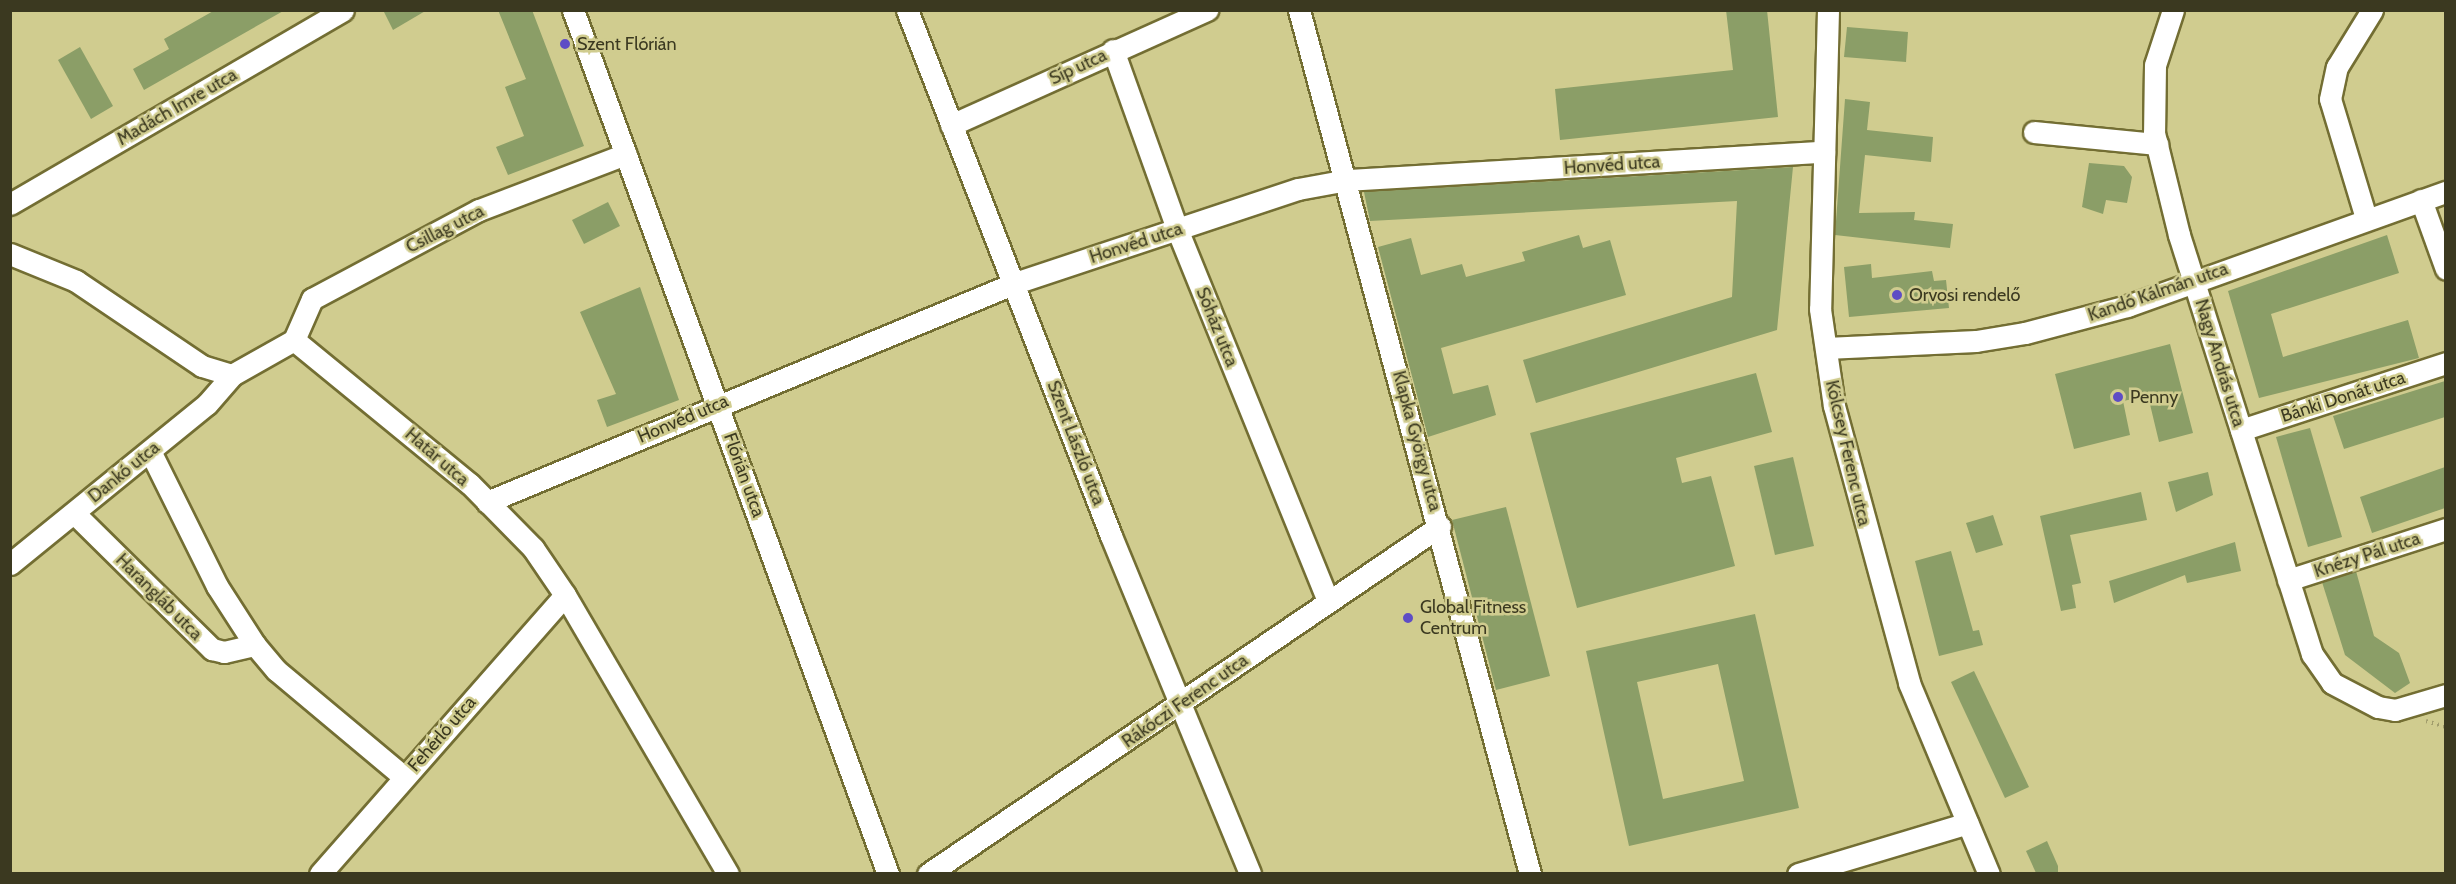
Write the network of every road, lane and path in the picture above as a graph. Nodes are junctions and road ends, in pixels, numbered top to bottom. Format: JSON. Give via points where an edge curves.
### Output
{"nodes":[{"id":1,"x":343,"y":10,"type":"edge"},
{"id":2,"x":573,"y":10,"type":"edge"},
{"id":3,"x":907,"y":10,"type":"edge"},
{"id":4,"x":1207,"y":10,"type":"edge"},
{"id":5,"x":1299,"y":10,"type":"edge"},
{"id":6,"x":1828,"y":10,"type":"edge"},
{"id":7,"x":2173,"y":10,"type":"edge"},
{"id":8,"x":2372,"y":10,"type":"edge"},
{"id":9,"x":1113,"y":50,"type":"junction"},
{"id":10,"x":951,"y":125,"type":"junction"},
{"id":11,"x":2034,"y":132,"type":"dead end"},
{"id":12,"x":2157,"y":144,"type":"junction"},
{"id":13,"x":1824,"y":152,"type":"junction"},
{"id":14,"x":626,"y":154,"type":"junction"},
{"id":15,"x":1347,"y":180,"type":"junction"},
{"id":16,"x":2445,"y":192,"type":"edge"},
{"id":17,"x":2421,"y":200,"type":"junction"},
{"id":18,"x":10,"y":204,"type":"edge"},
{"id":19,"x":2366,"y":218,"type":"junction"},
{"id":20,"x":1177,"y":229,"type":"junction"},
{"id":21,"x":10,"y":254,"type":"edge"},
{"id":22,"x":2445,"y":269,"type":"edge"},
{"id":23,"x":2195,"y":280,"type":"junction"},
{"id":24,"x":1015,"y":283,"type":"junction"},
{"id":25,"x":294,"y":340,"type":"junction"},
{"id":26,"x":1826,"y":348,"type":"junction"},
{"id":27,"x":2445,"y":363,"type":"edge"},
{"id":28,"x":232,"y":375,"type":"junction"},
{"id":29,"x":718,"y":404,"type":"junction"},
{"id":30,"x":2241,"y":430,"type":"junction"},
{"id":31,"x":150,"y":451,"type":"junction"},
{"id":32,"x":487,"y":502,"type":"junction"},
{"id":33,"x":74,"y":513,"type":"junction"},
{"id":34,"x":1440,"y":526,"type":"junction"},
{"id":35,"x":2445,"y":529,"type":"edge"},
{"id":36,"x":10,"y":564,"type":"edge"},
{"id":37,"x":2288,"y":580,"type":"junction"},
{"id":38,"x":565,"y":595,"type":"junction"},
{"id":39,"x":1328,"y":600,"type":"junction"},
{"id":40,"x":255,"y":645,"type":"junction"},
{"id":41,"x":2445,"y":695,"type":"edge"},
{"id":42,"x":1180,"y":705,"type":"junction"},
{"id":43,"x":404,"y":777,"type":"junction"},
{"id":44,"x":1968,"y":823,"type":"junction"},
{"id":45,"x":320,"y":873,"type":"edge"},
{"id":46,"x":728,"y":873,"type":"edge"},
{"id":47,"x":888,"y":873,"type":"edge"},
{"id":48,"x":928,"y":873,"type":"edge"},
{"id":49,"x":1250,"y":873,"type":"edge"},
{"id":50,"x":1530,"y":873,"type":"edge"},
{"id":51,"x":1798,"y":873,"type":"edge"},
{"id":52,"x":1989,"y":873,"type":"edge"}],
"edges":[{"from":1,"to":18,"type":"street","name":"Madách Imre utca"},
{"from":2,"to":14,"type":"street","name":"Flórián utca"},
{"from":3,"to":10,"type":"street","name":"Szent László utca"},
{"from":4,"to":9,"type":"street","name":"Síp utca"},
{"from":5,"to":15,"type":"street","name":"Klapka György utca"},
{"from":6,"to":13,"type":"street","name":"Kölcsey Ferenc utca"},
{"from":7,"to":12,"type":"street","name":"Nagy András utca","via":[[2155,65]]},
{"from":8,"to":19,"type":"street","via":[[2337,67],[2330,99]]},
{"from":9,"to":10,"type":"street","name":"Síp utca"},
{"from":9,"to":20,"type":"street","name":"Sóház utca"},
{"from":10,"to":24,"type":"street","name":"Szent László utca"},
{"from":11,"to":12,"type":"street"},
{"from":12,"to":23,"type":"street","name":"Nagy András utca"},
{"from":13,"to":15,"type":"street","name":"Honvéd utca"},
{"from":13,"to":26,"type":"street","name":"Kölcsey Ferenc utca","via":[[1819,227]]},
{"from":14,"to":25,"type":"street","name":"Csillag utca","via":[[479,210],[312,299]]},
{"from":14,"to":29,"type":"street","name":"Flórián utca"},
{"from":15,"to":20,"type":"street","name":"Honvéd utca","via":[[1298,189]]},
{"from":15,"to":34,"type":"street","name":"Klapka György utca"},
{"from":16,"to":17,"type":"street","name":"Kandó Kálmán utca"},
{"from":17,"to":19,"type":"street","name":"Kandó Kálmán utca"},
{"from":17,"to":22,"type":"street"},
{"from":19,"to":23,"type":"street","name":"Kandó Kálmán utca"},
{"from":20,"to":24,"type":"street","name":"Honvéd utca"},
{"from":20,"to":39,"type":"street","name":"Sóház utca"},
{"from":21,"to":28,"type":"street","via":[[76,281],[202,366]]},
{"from":23,"to":26,"type":"street","name":"Kandó Kálmán utca","via":[[2127,306],[2025,333],[1976,341]]},
{"from":23,"to":30,"type":"street","name":"Nagy András utca"},
{"from":24,"to":29,"type":"street","name":"Honvéd utca"},
{"from":24,"to":42,"type":"street","name":"Szent László utca"},
{"from":25,"to":28,"type":"street"},
{"from":25,"to":32,"type":"street","name":"Határ utca"},
{"from":26,"to":44,"type":"street","name":"Kölcsey Ferenc utca","via":[[1834,406],[1906,672]]},
{"from":27,"to":30,"type":"street","name":"Bánki Donát utca"},
{"from":28,"to":31,"type":"street","name":"Dankó utca","via":[[207,405]]},
{"from":29,"to":32,"type":"street","name":"Honvéd utca"},
{"from":29,"to":47,"type":"street","name":"Flórián utca"},
{"from":30,"to":37,"type":"street","name":"Nagy András utca"},
{"from":31,"to":33,"type":"street","name":"Dankó utca"},
{"from":31,"to":40,"type":"street","via":[[217,586]]},
{"from":32,"to":38,"type":"street","name":"Határ utca","via":[[533,548]]},
{"from":33,"to":36,"type":"street","name":"Dankó utca"},
{"from":33,"to":40,"type":"street","name":"Harangláb utca","via":[[212,649],[224,652]]},
{"from":34,"to":39,"type":"street","name":"Rákóczi Ferenc utca"},
{"from":34,"to":50,"type":"street","name":"Klapka György utca"},
{"from":35,"to":37,"type":"street","name":"Knézy Pál utca"},
{"from":37,"to":41,"type":"street","name":"Nagy András utca","via":[[2313,654],[2332,683],[2351,697],[2395,710]]},
{"from":38,"to":43,"type":"street","name":"Fehérló utca"},
{"from":38,"to":46,"type":"street","name":"Határ utca"},
{"from":39,"to":42,"type":"street","name":"Rákóczi Ferenc utca"},
{"from":40,"to":43,"type":"street","via":[[276,670]]},
{"from":42,"to":48,"type":"street","name":"Rákóczi Ferenc utca"},
{"from":42,"to":49,"type":"street","name":"Szent László utca"},
{"from":43,"to":45,"type":"street","name":"Fehérló utca"},
{"from":44,"to":51,"type":"street"},
{"from":44,"to":52,"type":"street","name":"Kölcsey Ferenc utca"}]}
